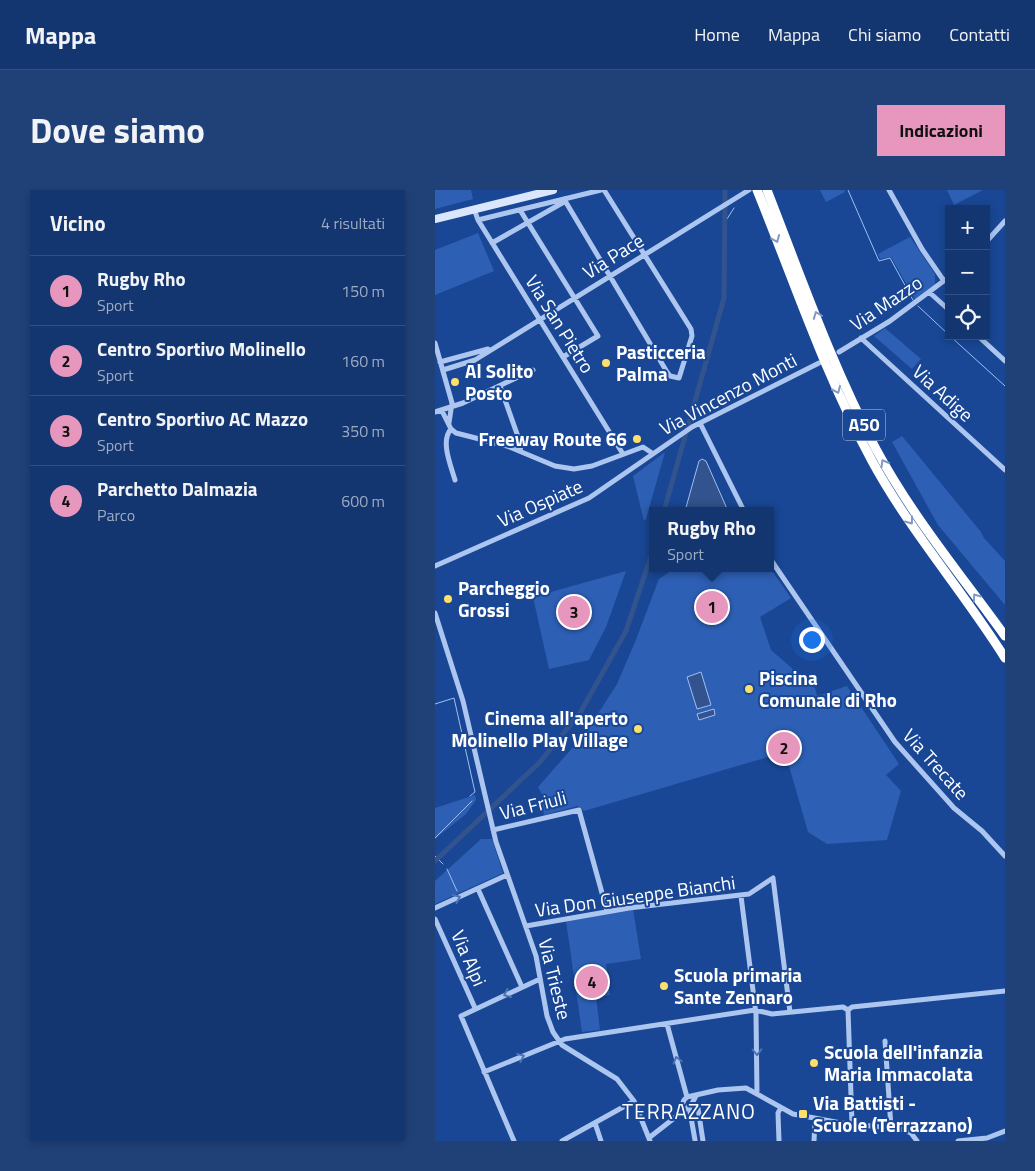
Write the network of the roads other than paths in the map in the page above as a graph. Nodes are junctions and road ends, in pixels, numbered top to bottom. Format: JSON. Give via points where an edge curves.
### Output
{"nodes":[{"id":1,"x":553,"y":190,"type":"edge"},
{"id":2,"x":603,"y":190,"type":"edge"},
{"id":3,"x":749,"y":190,"type":"edge"},
{"id":4,"x":889,"y":190,"type":"edge"},
{"id":5,"x":761,"y":191,"type":"edge"},
{"id":6,"x":564,"y":200,"type":"junction"},
{"id":7,"x":474,"y":209,"type":"junction"},
{"id":8,"x":520,"y":210,"type":"junction"},
{"id":9,"x":435,"y":219,"type":"edge"},
{"id":10,"x":478,"y":220,"type":"junction"},
{"id":11,"x":1005,"y":221,"type":"edge"},
{"id":12,"x":528,"y":222,"type":"junction"},
{"id":13,"x":990,"y":238,"type":"edge"},
{"id":14,"x":492,"y":243,"type":"junction"},
{"id":15,"x":644,"y":255,"type":"junction"},
{"id":16,"x":610,"y":276,"type":"junction"},
{"id":17,"x":945,"y":277,"type":"edge"},
{"id":18,"x":945,"y":280,"type":"edge"},
{"id":19,"x":929,"y":292,"type":"junction"},
{"id":20,"x":574,"y":298,"type":"junction"},
{"id":21,"x":945,"y":306,"type":"edge"},
{"id":22,"x":540,"y":320,"type":"junction"},
{"id":23,"x":861,"y":338,"type":"junction"},
{"id":24,"x":982,"y":340,"type":"edge"},
{"id":25,"x":435,"y":343,"type":"edge"},
{"id":26,"x":493,"y":348,"type":"junction"},
{"id":27,"x":839,"y":352,"type":"dead end"},
{"id":28,"x":467,"y":355,"type":"junction"},
{"id":29,"x":563,"y":357,"type":"junction"},
{"id":30,"x":1005,"y":361,"type":"edge"},
{"id":31,"x":440,"y":362,"type":"junction"},
{"id":32,"x":470,"y":362,"type":"junction"},
{"id":33,"x":819,"y":362,"type":"dead end"},
{"id":34,"x":443,"y":370,"type":"junction"},
{"id":35,"x":533,"y":370,"type":"dead end"},
{"id":36,"x":500,"y":386,"type":"junction"},
{"id":37,"x":452,"y":407,"type":"junction"},
{"id":38,"x":435,"y":412,"type":"edge"},
{"id":39,"x":443,"y":412,"type":"junction"},
{"id":40,"x":699,"y":423,"type":"junction"},
{"id":41,"x":450,"y":426,"type":"junction"},
{"id":42,"x":520,"y":451,"type":"junction"},
{"id":43,"x":623,"y":454,"type":"junction"},
{"id":44,"x":651,"y":454,"type":"junction"},
{"id":45,"x":1005,"y":470,"type":"edge"},
{"id":46,"x":455,"y":480,"type":"dead end"},
{"id":47,"x":742,"y":507,"type":"edge"},
{"id":48,"x":774,"y":564,"type":"edge"},
{"id":49,"x":435,"y":566,"type":"edge"},
{"id":50,"x":435,"y":613,"type":"edge"},
{"id":51,"x":1005,"y":636,"type":"edge"},
{"id":52,"x":1005,"y":658,"type":"edge"},
{"id":53,"x":493,"y":830,"type":"junction"},
{"id":54,"x":1005,"y":856,"type":"edge"},
{"id":55,"x":507,"y":875,"type":"junction"},
{"id":56,"x":478,"y":888,"type":"junction"},
{"id":57,"x":741,"y":896,"type":"junction"},
{"id":58,"x":435,"y":908,"type":"edge"},
{"id":59,"x":607,"y":911,"type":"junction"},
{"id":60,"x":435,"y":920,"type":"edge"},
{"id":61,"x":526,"y":926,"type":"junction"},
{"id":62,"x":540,"y":979,"type":"junction"},
{"id":63,"x":522,"y":987,"type":"junction"},
{"id":64,"x":1005,"y":991,"type":"edge"},
{"id":65,"x":475,"y":1008,"type":"junction"},
{"id":66,"x":755,"y":1010,"type":"junction"},
{"id":67,"x":848,"y":1010,"type":"junction"},
{"id":68,"x":790,"y":1012,"type":"junction"},
{"id":69,"x":667,"y":1024,"type":"junction"},
{"id":70,"x":559,"y":1041,"type":"junction"},
{"id":71,"x":885,"y":1041,"type":"dead end"},
{"id":72,"x":484,"y":1072,"type":"junction"},
{"id":73,"x":757,"y":1094,"type":"junction"},
{"id":74,"x":690,"y":1101,"type":"junction"},
{"id":75,"x":633,"y":1102,"type":"junction"},
{"id":76,"x":780,"y":1109,"type":"junction"},
{"id":77,"x":815,"y":1120,"type":"junction"},
{"id":78,"x":595,"y":1123,"type":"junction"},
{"id":79,"x":852,"y":1124,"type":"junction"},
{"id":80,"x":891,"y":1127,"type":"junction"},
{"id":81,"x":1005,"y":1131,"type":"edge"},
{"id":82,"x":650,"y":1139,"type":"edge"},
{"id":83,"x":695,"y":1140,"type":"edge"},
{"id":84,"x":514,"y":1141,"type":"edge"},
{"id":85,"x":562,"y":1141,"type":"edge"},
{"id":86,"x":601,"y":1141,"type":"edge"},
{"id":87,"x":703,"y":1141,"type":"edge"},
{"id":88,"x":779,"y":1141,"type":"edge"},
{"id":89,"x":814,"y":1141,"type":"edge"},
{"id":90,"x":917,"y":1141,"type":"edge"},
{"id":91,"x":958,"y":1141,"type":"edge"}],
"edges":[{"from":1,"to":7,"type":"street"},
{"from":2,"to":6,"type":"street"},
{"from":2,"to":15,"type":"street"},
{"from":3,"to":15,"type":"street","name":"Via Pace"},
{"from":4,"to":17,"type":"street","via":[[919,246]]},
{"from":51,"to":5,"type":"highway","number":"A50","one_way":true,"via":[[920,520],[876,449]]},
{"from":5,"to":52,"type":"highway","number":"A50","one_way":true,"via":[[835,386],[872,462]]},
{"from":6,"to":8,"type":"street"},
{"from":6,"to":12,"type":"street"},
{"from":6,"to":16,"type":"street"},
{"from":7,"to":9,"type":"street"},
{"from":7,"to":10,"type":"street","name":"Via San Pietro"},
{"from":8,"to":10,"type":"street"},
{"from":8,"to":12,"type":"street"},
{"from":10,"to":14,"type":"street","name":"Via San Pietro"},
{"from":11,"to":13,"type":"street"},
{"from":12,"to":14,"type":"street"},
{"from":12,"to":20,"type":"street"},
{"from":14,"to":22,"type":"street","name":"Via San Pietro"},
{"from":15,"to":16,"type":"street","name":"Via Pace"},
{"from":15,"to":16,"type":"street","via":[[693,332],[679,378],[667,372]]},
{"from":16,"to":20,"type":"street","name":"Via Pace"},
{"from":18,"to":19,"type":"street","name":"Via Mazzo"},
{"from":19,"to":21,"type":"street"},
{"from":19,"to":23,"type":"street","name":"Via Mazzo"},
{"from":20,"to":22,"type":"street","name":"Via Pace"},
{"from":20,"to":29,"type":"street","via":[[598,336]]},
{"from":22,"to":26,"type":"street","name":"Via Pace"},
{"from":22,"to":29,"type":"street","name":"Via San Pietro"},
{"from":23,"to":27,"type":"street","name":"Via Mazzo"},
{"from":23,"to":45,"type":"street","name":"Via Adige"},
{"from":24,"to":30,"type":"street"},
{"from":25,"to":31,"type":"street"},
{"from":26,"to":28,"type":"street","name":"Via Pace"},
{"from":26,"to":32,"type":"street","name":"Via Pace"},
{"from":28,"to":31,"type":"street","name":"Via Pace"},
{"from":28,"to":32,"type":"street"},
{"from":29,"to":43,"type":"street","name":"Via San Pietro"},
{"from":31,"to":34,"type":"street"},
{"from":32,"to":34,"type":"street","name":"Via Pace"},
{"from":33,"to":40,"type":"street","name":"Via Vincenzo Monti"},
{"from":34,"to":37,"type":"street"},
{"from":35,"to":36,"type":"street"},
{"from":36,"to":37,"type":"street"},
{"from":36,"to":42,"type":"street","via":[[521,445]]},
{"from":37,"to":39,"type":"street"},
{"from":37,"to":41,"type":"street"},
{"from":38,"to":39,"type":"street"},
{"from":39,"to":41,"type":"street"},
{"from":40,"to":44,"type":"street","name":"Via Vincenzo Monti"},
{"from":40,"to":47,"type":"street"},
{"from":41,"to":42,"type":"street","name":"Via Vincenzo Monti","via":[[462,435]]},
{"from":41,"to":46,"type":"street","via":[[447,446]]},
{"from":42,"to":43,"type":"street","name":"Via Vincenzo Monti","via":[[549,465],[574,469],[586,468]]},
{"from":43,"to":44,"type":"street","name":"Via Vincenzo Monti","via":[[646,447]]},
{"from":44,"to":49,"type":"street","name":"Via Ospiate","via":[[589,498]]},
{"from":48,"to":54,"type":"street","name":"Via Trecate","via":[[895,742],[954,808]]},
{"from":50,"to":53,"type":"street","name":"Via Trieste","via":[[463,701]]},
{"from":53,"to":55,"type":"street","name":"Via Trieste"},
{"from":53,"to":59,"type":"street","name":"Via Friuli","via":[[579,810]]},
{"from":55,"to":56,"type":"street"},
{"from":55,"to":61,"type":"street","name":"Via Trieste"},
{"from":58,"to":56,"type":"street","one_way":true},
{"from":56,"to":63,"type":"street"},
{"from":57,"to":59,"type":"street","name":"Via Don Giuseppe Bianchi"},
{"from":57,"to":66,"type":"street"},
{"from":57,"to":68,"type":"street","name":"Via Don Giuseppe Bianchi","via":[[755,892],[773,879]]},
{"from":59,"to":61,"type":"street","name":"Via Don Giuseppe Bianchi"},
{"from":60,"to":65,"type":"street","name":"Via Alpi"},
{"from":61,"to":62,"type":"street","name":"Via Trieste"},
{"from":62,"to":63,"type":"street"},
{"from":62,"to":70,"type":"street","name":"Via Trieste","via":[[547,1016]]},
{"from":63,"to":65,"type":"street","one_way":true},
{"from":64,"to":67,"type":"street"},
{"from":65,"to":72,"type":"street","via":[[461,1015]]},
{"from":66,"to":68,"type":"street","via":[[771,1014]]},
{"from":66,"to":69,"type":"street"},
{"from":66,"to":73,"type":"street","one_way":true},
{"from":67,"to":68,"type":"street","via":[[843,1007]]},
{"from":67,"to":79,"type":"street"},
{"from":69,"to":70,"type":"street"},
{"from":74,"to":69,"type":"street","one_way":true},
{"from":72,"to":70,"type":"street","one_way":true},
{"from":70,"to":75,"type":"street","name":"Via Trieste","via":[[616,1078]]},
{"from":71,"to":80,"type":"street"},
{"from":72,"to":84,"type":"street"},
{"from":73,"to":74,"type":"street","via":[[742,1088],[711,1092]]},
{"from":73,"to":76,"type":"street"},
{"from":74,"to":82,"type":"street"},
{"from":74,"to":83,"type":"street"},
{"from":74,"to":87,"type":"street","via":[[698,1108]]},
{"from":75,"to":78,"type":"street"},
{"from":75,"to":82,"type":"street","name":"Via Trieste"},
{"from":76,"to":77,"type":"street"},
{"from":76,"to":88,"type":"street"},
{"from":77,"to":79,"type":"street"},
{"from":77,"to":89,"type":"street"},
{"from":78,"to":85,"type":"street"},
{"from":78,"to":86,"type":"street"},
{"from":79,"to":80,"type":"street"},
{"from":80,"to":90,"type":"street","via":[[908,1132]]},
{"from":81,"to":91,"type":"street","via":[[987,1138]]}]}
